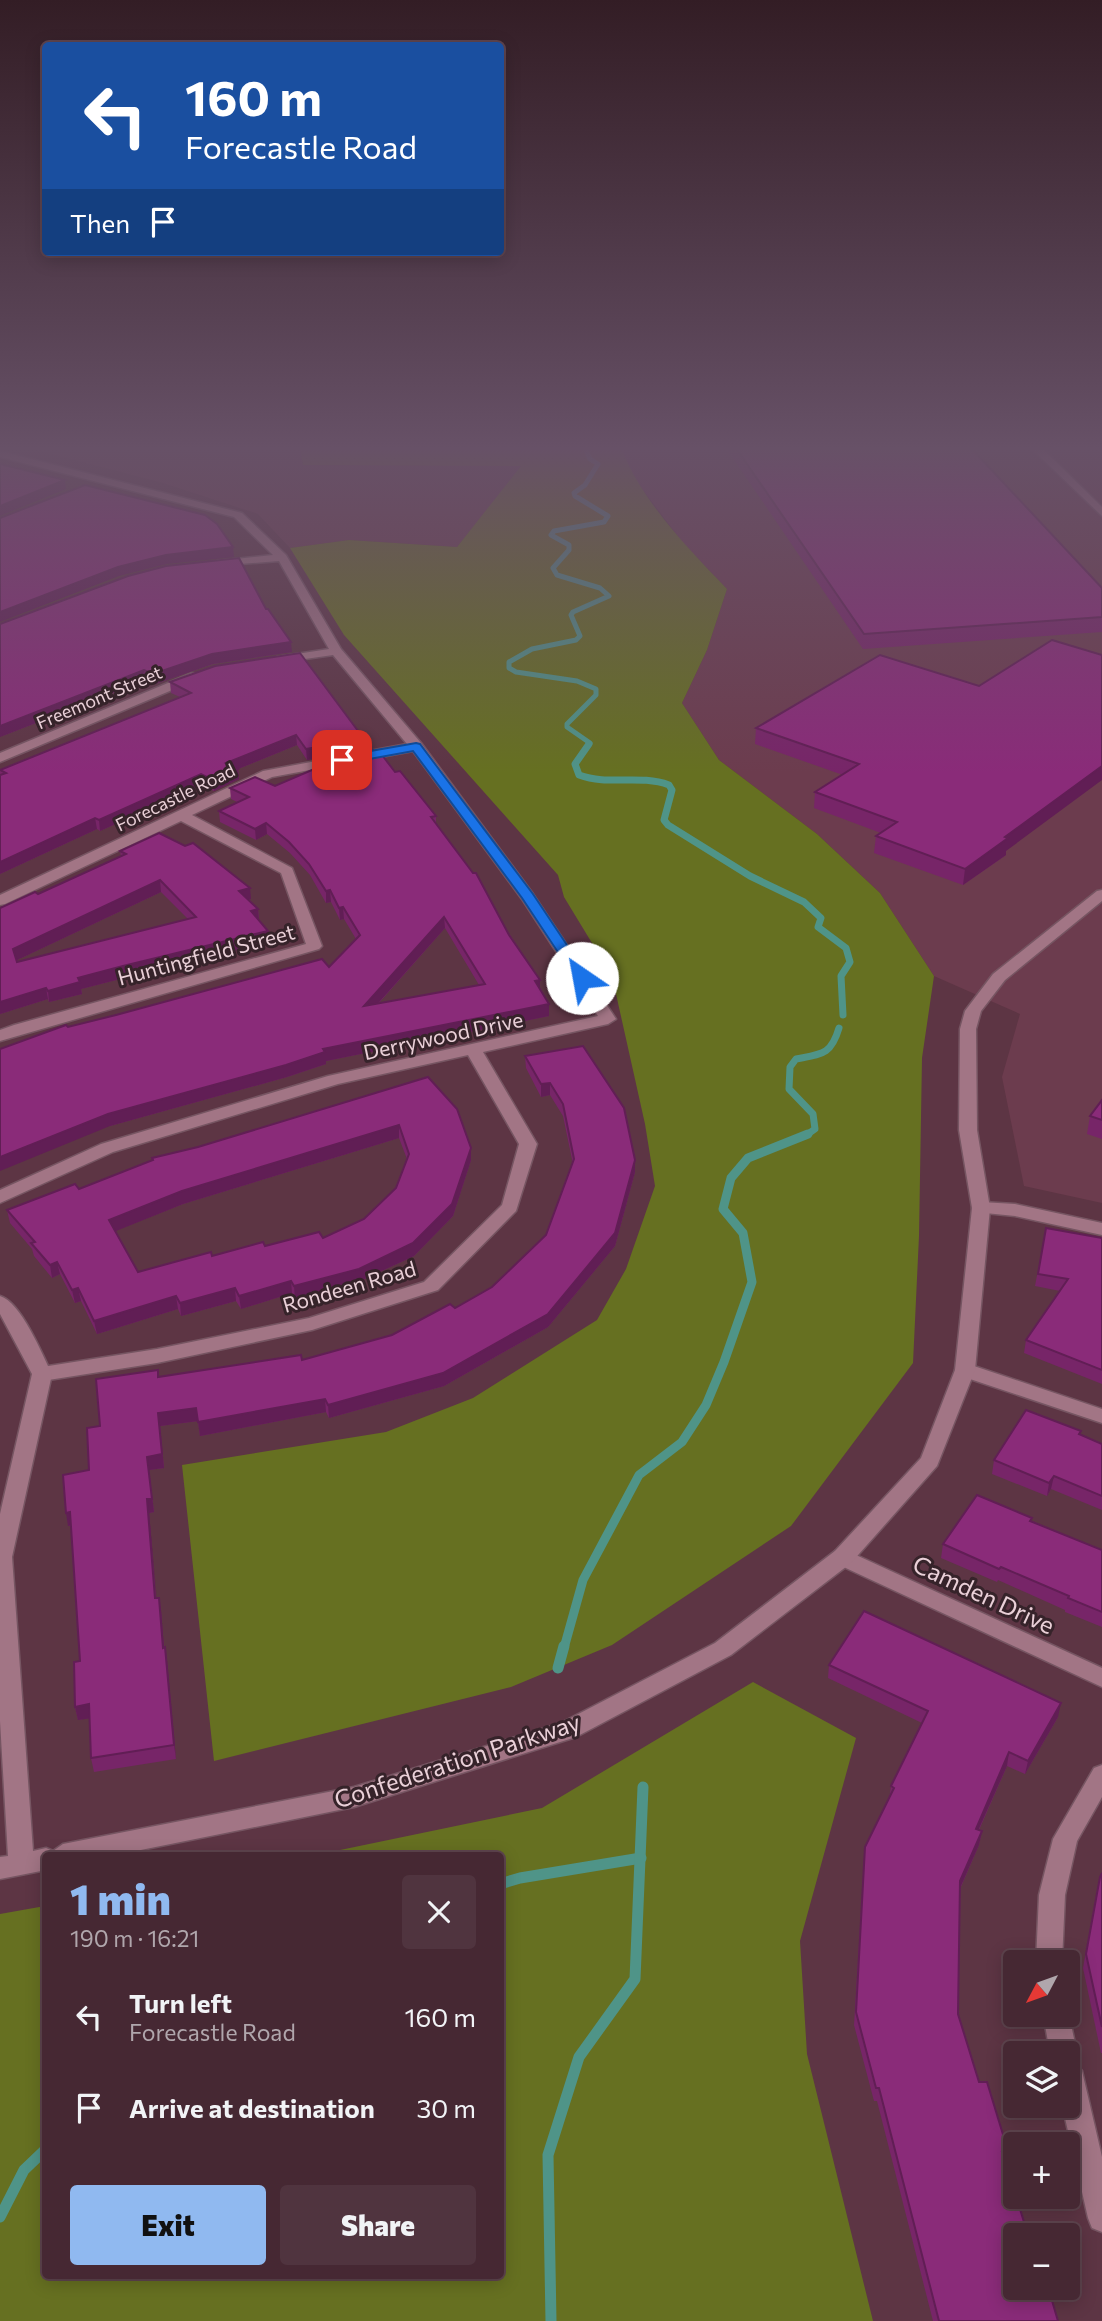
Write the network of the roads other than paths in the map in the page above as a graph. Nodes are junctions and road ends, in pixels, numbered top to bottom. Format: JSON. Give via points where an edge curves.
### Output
{"nodes":[{"id":1,"x":282,"y":557,"type":"joint"},
{"id":2,"x":205,"y":566,"type":"edge"},
{"id":3,"x":336,"y":651,"type":"junction"},
{"id":4,"x":268,"y":662,"type":"edge"},
{"id":5,"x":201,"y":674,"type":"edge"},
{"id":6,"x":416,"y":747,"type":"junction"},
{"id":7,"x":0,"y":758,"type":"edge"},
{"id":8,"x":182,"y":816,"type":"junction"},
{"id":9,"x":1102,"y":894,"type":"edge"},
{"id":10,"x":0,"y":901,"type":"edge"},
{"id":11,"x":0,"y":1036,"type":"edge"},
{"id":12,"x":474,"y":1051,"type":"junction"},
{"id":13,"x":0,"y":1197,"type":"edge"},
{"id":14,"x":981,"y":1208,"type":"junction"},
{"id":15,"x":1102,"y":1229,"type":"edge"},
{"id":16,"x":0,"y":1303,"type":"edge"},
{"id":17,"x":965,"y":1370,"type":"junction"},
{"id":18,"x":42,"y":1374,"type":"junction"},
{"id":19,"x":1102,"y":1416,"type":"edge"},
{"id":20,"x":844,"y":1557,"type":"junction"},
{"id":21,"x":1,"y":1558,"type":"edge"},
{"id":22,"x":1102,"y":1678,"type":"edge"},
{"id":23,"x":1102,"y":1774,"type":"edge"},
{"id":24,"x":78,"y":1852,"type":"edge"},
{"id":25,"x":22,"y":1863,"type":"edge"},
{"id":26,"x":1050,"y":1950,"type":"edge"},
{"id":27,"x":1079,"y":2118,"type":"edge"},
{"id":28,"x":1102,"y":2218,"type":"edge"}],
"edges":[{"from":1,"to":2,"type":"street"},
{"from":1,"to":3,"type":"street","name":"Derrywood Drive"},
{"from":3,"to":4,"type":"street"},
{"from":3,"to":6,"type":"street","name":"Derrywood Drive"},
{"from":5,"to":7,"type":"street","name":"Freemont Street"},
{"from":6,"to":8,"type":"street","name":"Forecastle Road","via":[[268,774]]},
{"from":6,"to":12,"type":"street","name":"Derrywood Drive","via":[[528,897],[608,1019]]},
{"from":8,"to":10,"type":"street","name":"Forecastle Road"},
{"from":8,"to":11,"type":"street","name":"Huntingfield Street","via":[[287,871],[314,946]]},
{"from":9,"to":14,"type":"street","name":"Confederation Parkway","via":[[999,976],[973,1011],[968,1029],[968,1130]]},
{"from":12,"to":13,"type":"street","name":"Derrywood Drive","via":[[334,1080],[107,1148]]},
{"from":12,"to":18,"type":"street","name":"Rondeen Road","via":[[528,1144],[510,1207],[432,1286],[312,1324]]},
{"from":14,"to":15,"type":"street","via":[[1015,1210]]},
{"from":14,"to":17,"type":"street","name":"Confederation Parkway"},
{"from":16,"to":18,"type":"street","via":[[12,1316]]},
{"from":17,"to":19,"type":"street"},
{"from":17,"to":20,"type":"street","name":"Confederation Parkway","via":[[930,1461]]},
{"from":18,"to":21,"type":"street"},
{"from":20,"to":22,"type":"street","name":"Camden Drive"},
{"from":20,"to":24,"type":"street","name":"Confederation Parkway","via":[[723,1648],[568,1730],[354,1797]]},
{"from":21,"to":25,"type":"street"},
{"from":23,"to":26,"type":"street","via":[[1065,1839],[1052,1895]]},
{"from":27,"to":28,"type":"street"}]}
